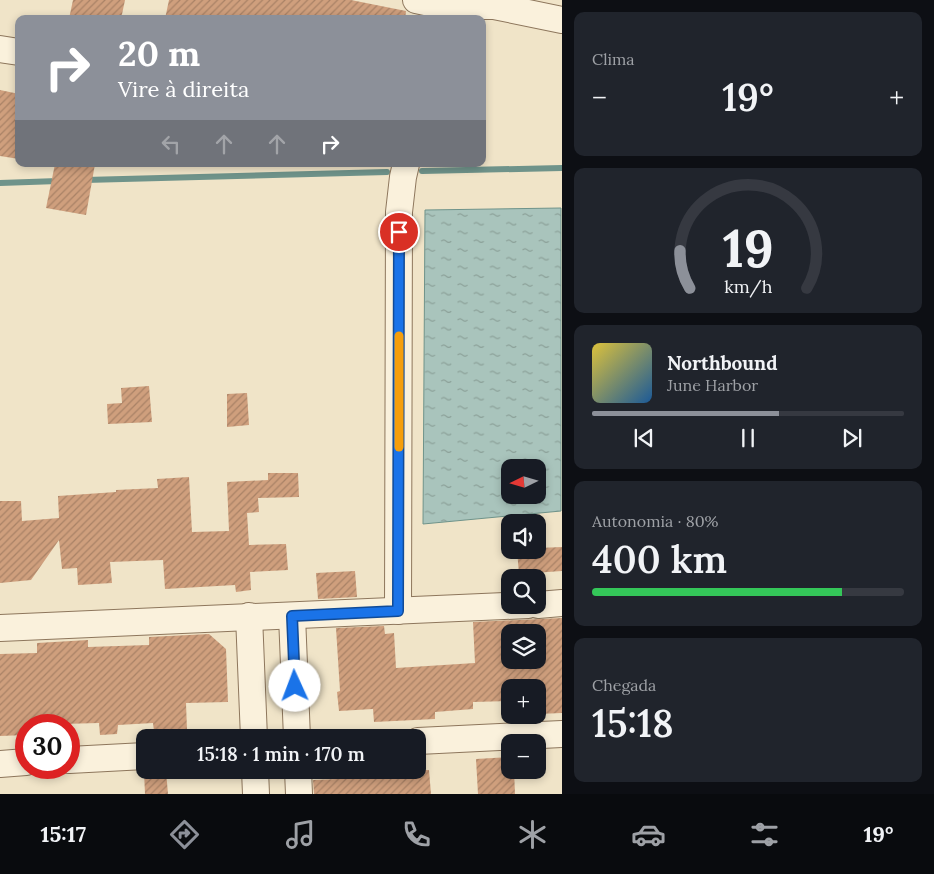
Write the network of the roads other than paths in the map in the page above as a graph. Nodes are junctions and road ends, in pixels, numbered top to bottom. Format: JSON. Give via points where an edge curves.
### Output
{"nodes":[{"id":1,"x":416,"y":0,"type":"edge"},
{"id":2,"x":495,"y":3,"type":"edge"},
{"id":3,"x":443,"y":8,"type":"edge"},
{"id":4,"x":562,"y":20,"type":"edge"},
{"id":5,"x":0,"y":49,"type":"edge"},
{"id":6,"x":15,"y":51,"type":"edge"},
{"id":7,"x":405,"y":167,"type":"edge"},
{"id":8,"x":562,"y":604,"type":"edge"},
{"id":9,"x":546,"y":605,"type":"edge"},
{"id":10,"x":501,"y":606,"type":"edge"},
{"id":11,"x":398,"y":611,"type":"junction"},
{"id":12,"x":249,"y":616,"type":"junction"},
{"id":13,"x":292,"y":616,"type":"junction"},
{"id":14,"x":0,"y":628,"type":"edge"},
{"id":15,"x":254,"y":729,"type":"edge"},
{"id":16,"x":297,"y":729,"type":"edge"},
{"id":17,"x":562,"y":734,"type":"edge"},
{"id":18,"x":426,"y":742,"type":"edge"},
{"id":19,"x":136,"y":756,"type":"edge"},
{"id":20,"x":80,"y":759,"type":"edge"},
{"id":21,"x":15,"y":763,"type":"edge"},
{"id":22,"x":0,"y":764,"type":"edge"},
{"id":23,"x":255,"y":779,"type":"edge"},
{"id":24,"x":299,"y":779,"type":"edge"},
{"id":25,"x":256,"y":794,"type":"edge"},
{"id":26,"x":300,"y":794,"type":"edge"}],
"edges":[{"from":1,"to":3,"type":"street"},
{"from":2,"to":3,"type":"street"},
{"from":2,"to":4,"type":"street"},
{"from":5,"to":6,"type":"street"},
{"from":7,"to":11,"type":"street","via":[[400,212]]},
{"from":8,"to":9,"type":"street"},
{"from":10,"to":11,"type":"street"},
{"from":11,"to":13,"type":"street"},
{"from":12,"to":13,"type":"street"},
{"from":12,"to":14,"type":"street"},
{"from":12,"to":15,"type":"street"},
{"from":13,"to":16,"type":"street"},
{"from":17,"to":18,"type":"street"},
{"from":19,"to":20,"type":"street"},
{"from":21,"to":22,"type":"street"},
{"from":23,"to":25,"type":"street"},
{"from":24,"to":26,"type":"street"}]}
